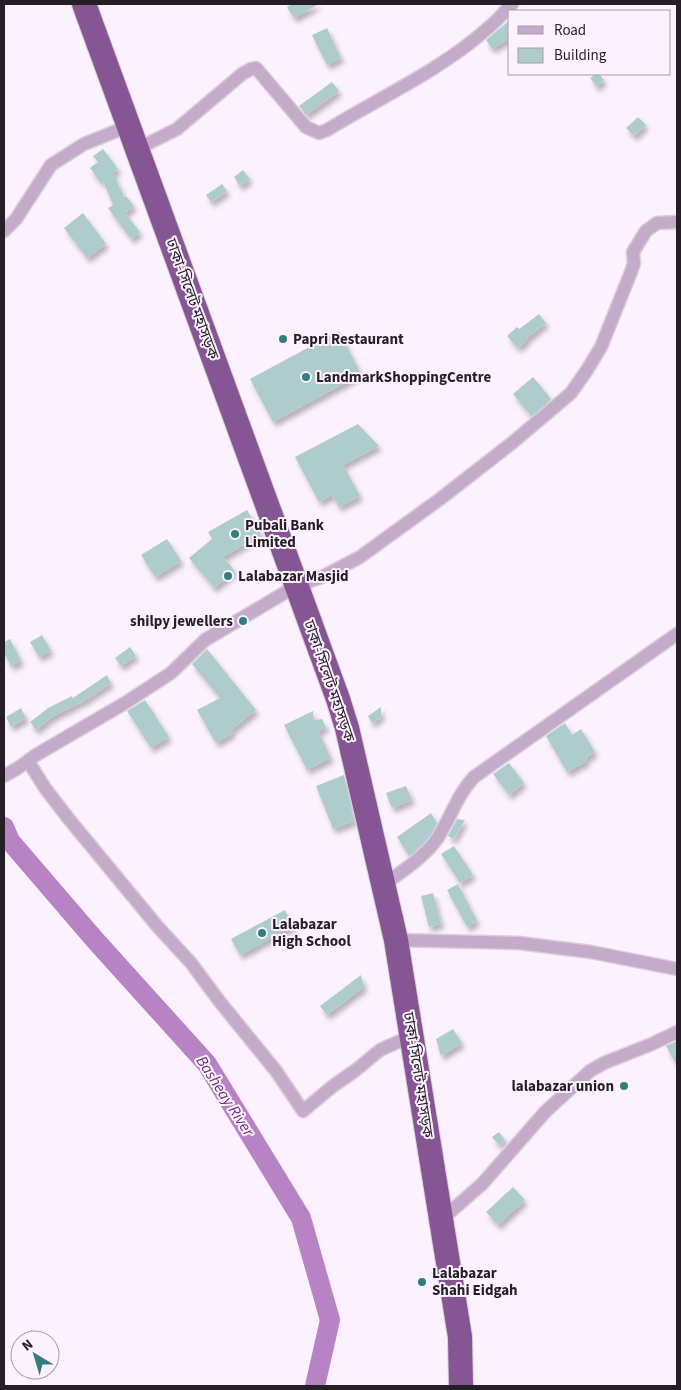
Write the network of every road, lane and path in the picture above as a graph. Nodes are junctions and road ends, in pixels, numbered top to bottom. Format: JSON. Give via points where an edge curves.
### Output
{"nodes":[{"id":1,"x":84,"y":4,"type":"edge"},
{"id":2,"x":512,"y":4,"type":"edge"},
{"id":3,"x":129,"y":126,"type":"junction"},
{"id":4,"x":137,"y":149,"type":"junction"},
{"id":5,"x":677,"y":222,"type":"edge"},
{"id":6,"x":4,"y":231,"type":"edge"},
{"id":7,"x":296,"y":586,"type":"junction"},
{"id":8,"x":677,"y":634,"type":"edge"},
{"id":9,"x":23,"y":765,"type":"junction"},
{"id":10,"x":4,"y":776,"type":"edge"},
{"id":11,"x":383,"y":885,"type":"junction"},
{"id":12,"x":396,"y":940,"type":"junction"},
{"id":13,"x":677,"y":969,"type":"edge"},
{"id":14,"x":677,"y":1032,"type":"edge"},
{"id":15,"x":411,"y":1036,"type":"junction"},
{"id":16,"x":441,"y":1220,"type":"junction"},
{"id":17,"x":461,"y":1386,"type":"edge"}],
"edges":[{"from":1,"to":3,"type":"highway","name":"ঢাকা-সিলেট মহাসড়ক"},
{"from":2,"to":4,"type":"street","via":[[489,28],[433,69],[327,130],[319,133],[306,127],[256,68],[251,68],[177,129]]},
{"from":3,"to":4,"type":"highway","name":"ঢাকা-সিলেট মহাসড়ক"},
{"from":3,"to":6,"type":"street","via":[[84,144],[51,165],[16,219]]},
{"from":4,"to":7,"type":"highway","name":"ঢাকা-সিলেট মহাসড়ক"},
{"from":5,"to":7,"type":"street","via":[[657,223],[646,230],[633,252],[631,272],[601,347],[571,393],[468,478],[360,556],[322,577]]},
{"from":7,"to":9,"type":"street","via":[[205,640],[171,673]]},
{"from":7,"to":11,"type":"highway","name":"ঢাকা-সিলেট মহাসড়ক","via":[[347,728]]},
{"from":8,"to":11,"type":"street","via":[[474,777],[464,788],[434,843],[415,862]]},
{"from":9,"to":10,"type":"street"},
{"from":9,"to":15,"type":"street","via":[[192,963],[303,1111],[380,1050]]},
{"from":11,"to":12,"type":"highway","name":"ঢাকা-সিলেট মহাসড়ক"},
{"from":12,"to":13,"type":"street","via":[[519,943],[591,952]]},
{"from":12,"to":15,"type":"highway","name":"ঢাকা-সিলেট মহাসড়ক"},
{"from":14,"to":16,"type":"street","via":[[590,1071],[546,1112],[482,1184]]},
{"from":15,"to":16,"type":"highway","name":"ঢাকা-সিলেট মহাসড়ক"},
{"from":16,"to":17,"type":"highway","name":"ঢাকা-সিলেট মহাসড়ক","via":[[460,1337]]}]}
